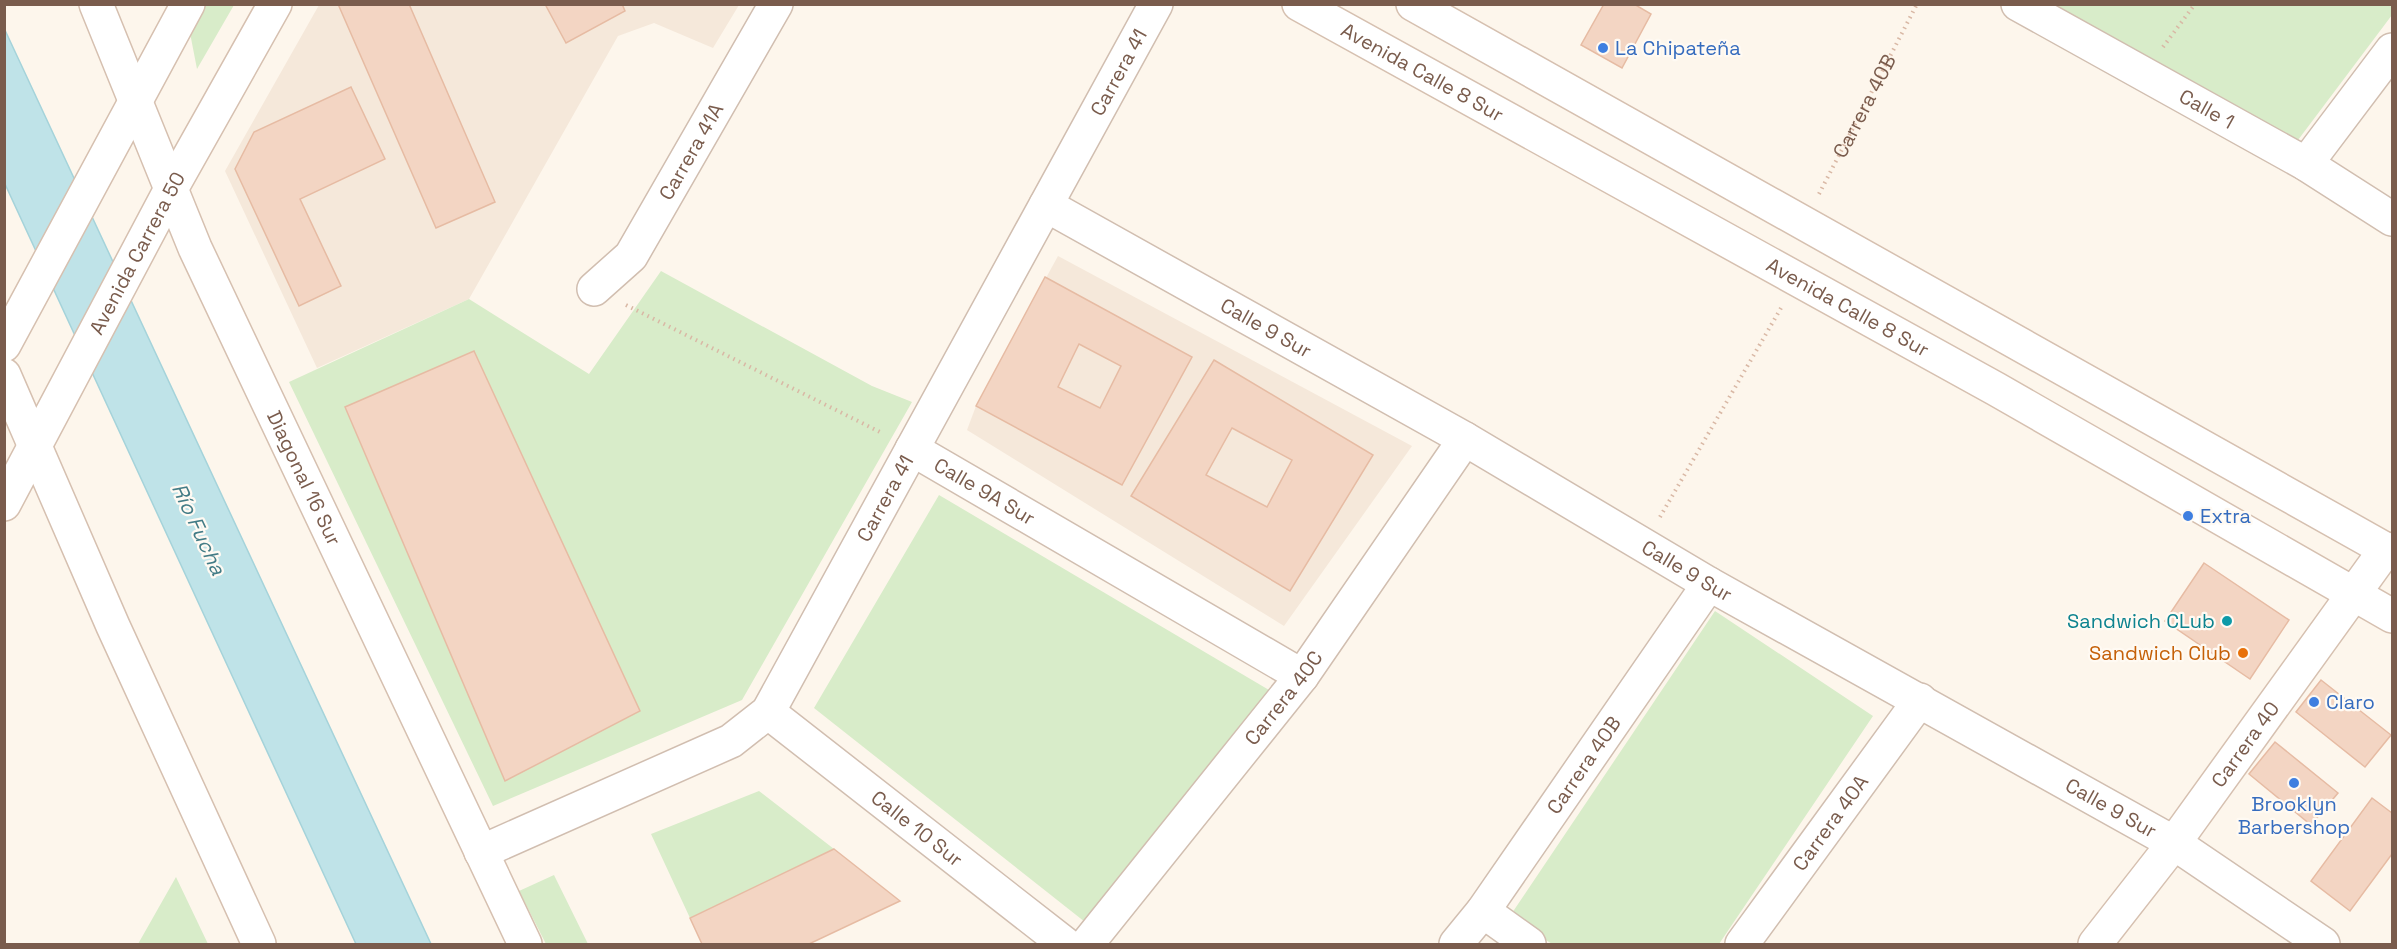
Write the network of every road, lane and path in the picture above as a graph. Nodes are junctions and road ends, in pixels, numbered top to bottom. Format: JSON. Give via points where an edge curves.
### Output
{"nodes":[{"id":1,"x":96,"y":4,"type":"edge"},
{"id":2,"x":188,"y":4,"type":"edge"},
{"id":3,"x":275,"y":4,"type":"edge"},
{"id":4,"x":776,"y":4,"type":"edge"},
{"id":5,"x":1156,"y":4,"type":"edge"},
{"id":6,"x":1299,"y":4,"type":"edge"},
{"id":7,"x":1413,"y":4,"type":"edge"},
{"id":8,"x":1917,"y":4,"type":"edge"},
{"id":9,"x":2196,"y":4,"type":"edge"},
{"id":10,"x":2024,"y":6,"type":"edge"},
{"id":11,"x":2392,"y":50,"type":"edge"},
{"id":12,"x":2142,"y":73,"type":"junction"},
{"id":13,"x":135,"y":100,"type":"junction"},
{"id":14,"x":2306,"y":164,"type":"junction"},
{"id":15,"x":171,"y":189,"type":"junction"},
{"id":16,"x":1817,"y":198,"type":"dead end"},
{"id":17,"x":1046,"y":205,"type":"junction"},
{"id":18,"x":2392,"y":219,"type":"edge"},
{"id":19,"x":594,"y":289,"type":"joint"},
{"id":20,"x":1783,"y":305,"type":"dead end"},
{"id":21,"x":4,"y":345,"type":"edge"},
{"id":22,"x":4,"y":375,"type":"edge"},
{"id":23,"x":1465,"y":439,"type":"junction"},
{"id":24,"x":36,"y":446,"type":"junction"},
{"id":25,"x":912,"y":449,"type":"junction"},
{"id":26,"x":4,"y":504,"type":"edge"},
{"id":27,"x":1644,"y":545,"type":"junction"},
{"id":28,"x":2390,"y":548,"type":"edge"},
{"id":29,"x":1709,"y":584,"type":"junction"},
{"id":30,"x":2355,"y":592,"type":"junction"},
{"id":31,"x":2392,"y":615,"type":"edge"},
{"id":32,"x":1302,"y":676,"type":"junction"},
{"id":33,"x":1920,"y":700,"type":"junction"},
{"id":34,"x":768,"y":712,"type":"junction"},
{"id":35,"x":2174,"y":843,"type":"junction"},
{"id":36,"x":482,"y":852,"type":"junction"},
{"id":37,"x":1483,"y":911,"type":"junction"},
{"id":38,"x":259,"y":945,"type":"edge"},
{"id":39,"x":525,"y":945,"type":"edge"},
{"id":40,"x":1065,"y":945,"type":"edge"},
{"id":41,"x":1087,"y":945,"type":"edge"},
{"id":42,"x":1456,"y":945,"type":"edge"},
{"id":43,"x":1529,"y":945,"type":"edge"},
{"id":44,"x":1742,"y":945,"type":"edge"},
{"id":45,"x":2095,"y":945,"type":"edge"},
{"id":46,"x":2323,"y":945,"type":"edge"}],
"edges":[{"from":1,"to":13,"type":"street","name":"Diagonal 16 Sur"},
{"from":2,"to":13,"type":"street"},
{"from":3,"to":15,"type":"street","name":"Avenida Carrera 50"},
{"from":4,"to":19,"type":"street","name":"Carrera 41A","via":[[632,256]]},
{"from":5,"to":17,"type":"street","name":"Carrera 41"},
{"from":6,"to":30,"type":"street","name":"Avenida Calle 8 Sur"},
{"from":7,"to":28,"type":"street"},
{"from":8,"to":16,"type":"path","name":"Carrera 40B"},
{"from":9,"to":12,"type":"path"},
{"from":10,"to":12,"type":"street","name":"Calle 1"},
{"from":11,"to":14,"type":"street"},
{"from":12,"to":14,"type":"street","name":"Calle 1"},
{"from":13,"to":15,"type":"street","name":"Diagonal 16 Sur"},
{"from":13,"to":21,"type":"street"},
{"from":14,"to":18,"type":"street","name":"Calle 1"},
{"from":15,"to":24,"type":"street","name":"Avenida Carrera 50"},
{"from":15,"to":36,"type":"street","name":"Diagonal 16 Sur","via":[[195,248]]},
{"from":17,"to":23,"type":"street","name":"Calle 9 Sur"},
{"from":17,"to":25,"type":"street","name":"Carrera 41"},
{"from":19,"to":25,"type":"path","name":"Calle 9A Sur"},
{"from":20,"to":27,"type":"path"},
{"from":22,"to":24,"type":"street"},
{"from":23,"to":27,"type":"street","name":"Calle 9 Sur"},
{"from":23,"to":32,"type":"street","name":"Carrera 40C"},
{"from":24,"to":26,"type":"street","name":"Avenida Carrera 50"},
{"from":24,"to":38,"type":"street","via":[[113,626]]},
{"from":25,"to":32,"type":"street","name":"Calle 9A Sur"},
{"from":25,"to":34,"type":"street","name":"Carrera 41"},
{"from":27,"to":29,"type":"street","name":"Calle 9 Sur"},
{"from":28,"to":30,"type":"street","name":"Carrera 40"},
{"from":29,"to":33,"type":"street","name":"Calle 9 Sur"},
{"from":29,"to":37,"type":"street","name":"Carrera 40B"},
{"from":30,"to":31,"type":"street","name":"Avenida Calle 8 Sur"},
{"from":30,"to":35,"type":"street","name":"Carrera 40"},
{"from":32,"to":41,"type":"street","name":"Carrera 40C"},
{"from":33,"to":35,"type":"street","name":"Calle 9 Sur"},
{"from":33,"to":44,"type":"street","name":"Carrera 40A"},
{"from":34,"to":36,"type":"street","name":"Carrera 41","via":[[731,741]]},
{"from":34,"to":40,"type":"street","name":"Calle 10 Sur"},
{"from":35,"to":45,"type":"street","name":"Carrera 40"},
{"from":35,"to":46,"type":"street","name":"Calle 9 Sur"},
{"from":36,"to":39,"type":"street","name":"Diagonal 16 Sur"},
{"from":37,"to":42,"type":"street","name":"Carrera 40B"},
{"from":37,"to":43,"type":"street"}]}
